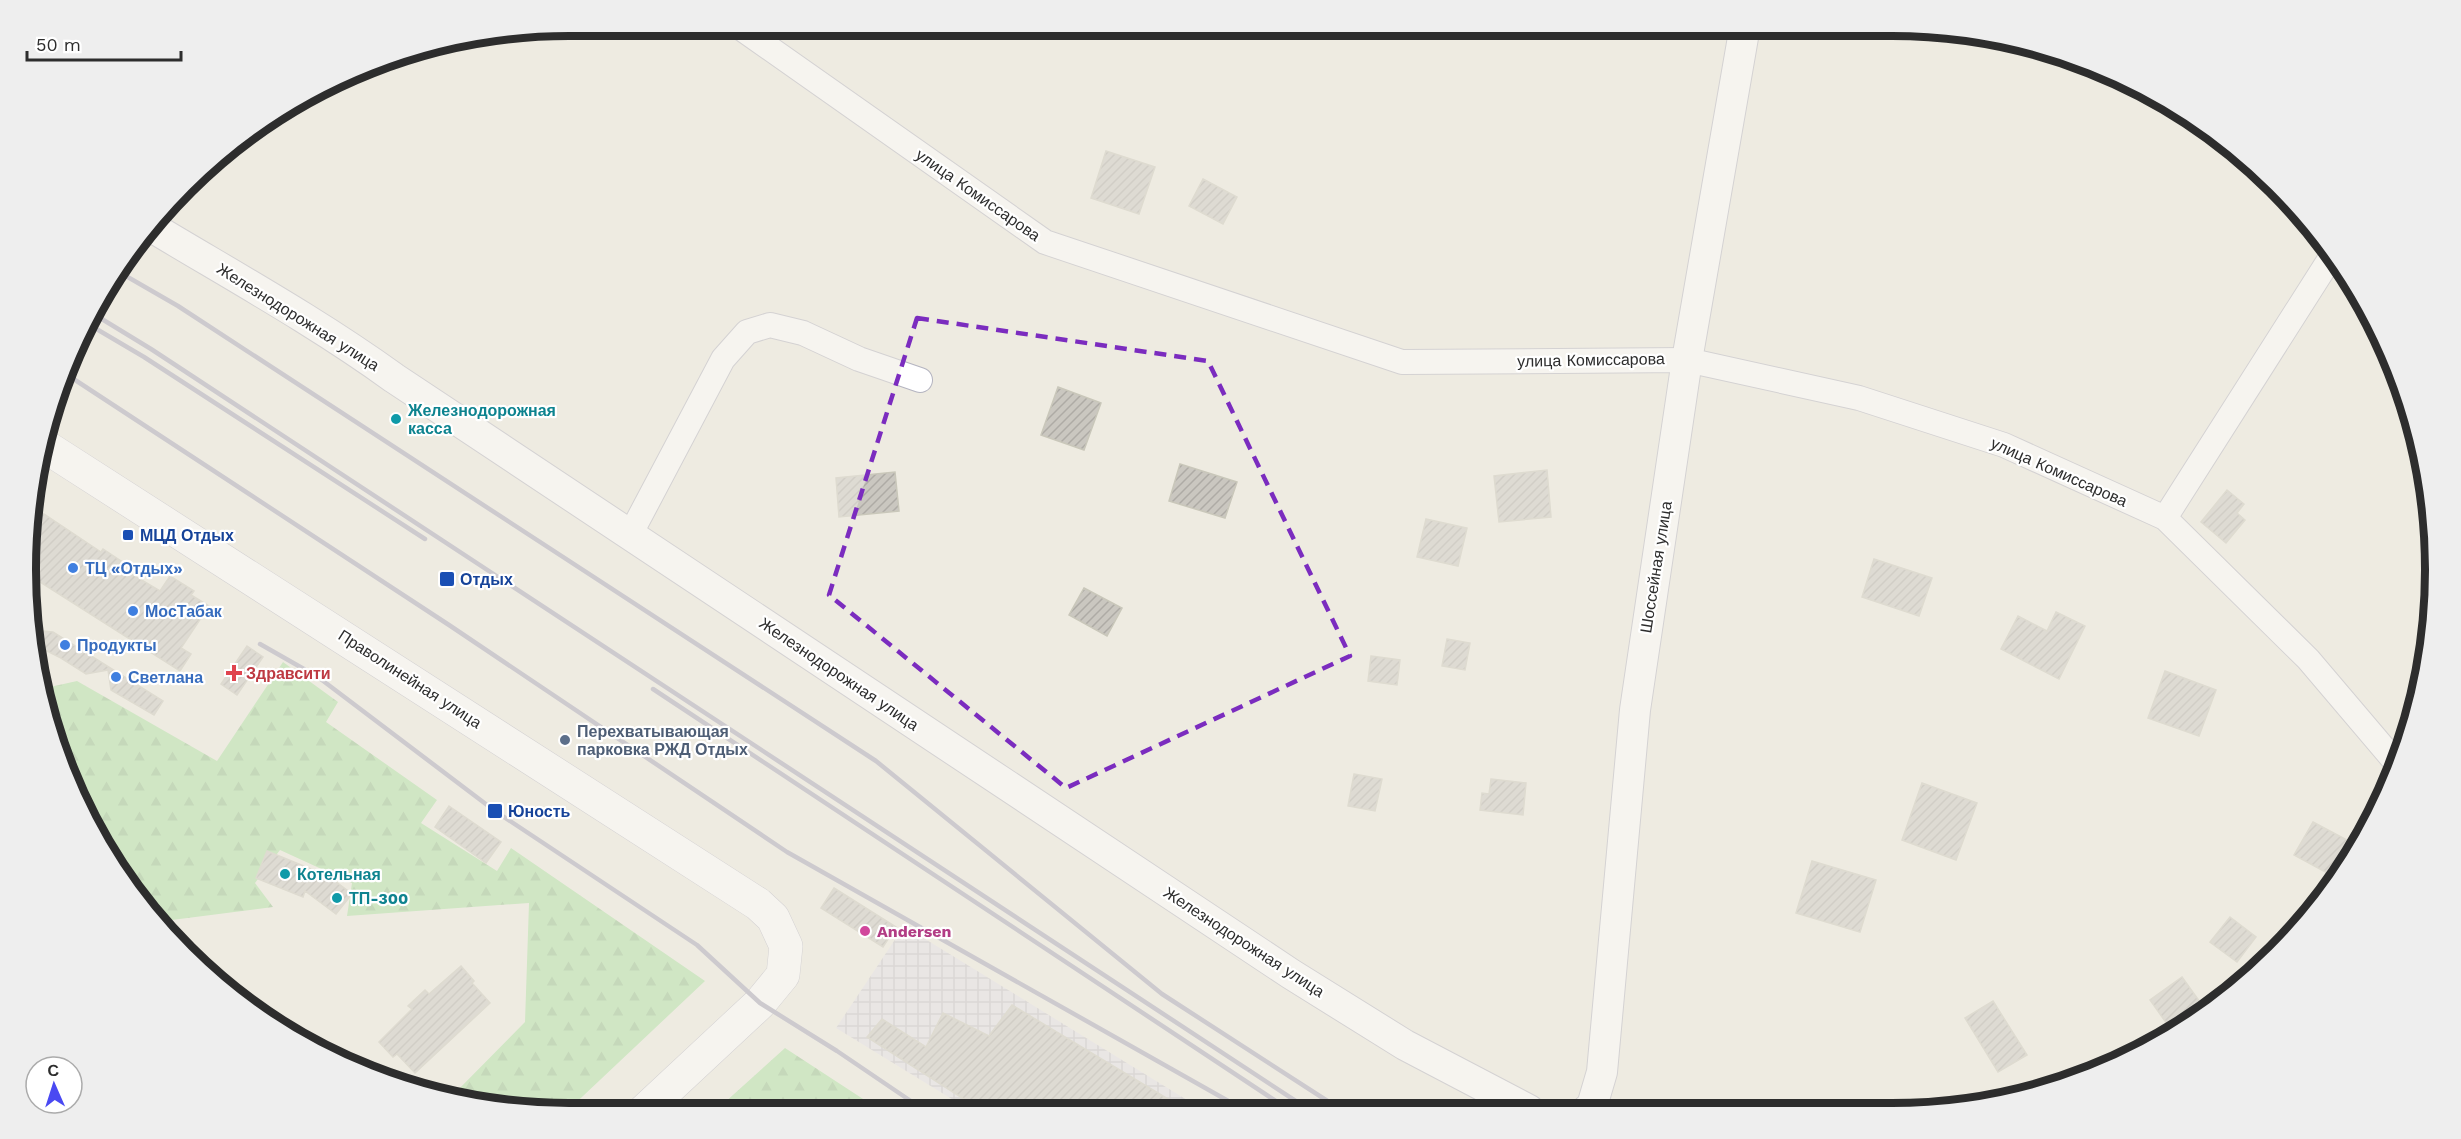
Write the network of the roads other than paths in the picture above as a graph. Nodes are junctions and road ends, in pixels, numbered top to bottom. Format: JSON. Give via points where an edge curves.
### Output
{"nodes":[{"id":1,"x":752,"y":36,"type":"edge"},
{"id":2,"x":1743,"y":36,"type":"edge"},
{"id":3,"x":158,"y":231,"type":"edge"},
{"id":4,"x":2328,"y":263,"type":"edge"},
{"id":5,"x":1687,"y":360,"type":"junction"},
{"id":6,"x":920,"y":380,"type":"dead end"},
{"id":7,"x":50,"y":449,"type":"edge"},
{"id":8,"x":2165,"y":518,"type":"junction"},
{"id":9,"x":630,"y":535,"type":"junction"},
{"id":10,"x":2391,"y":757,"type":"edge"},
{"id":11,"x":653,"y":1103,"type":"edge"},
{"id":12,"x":1516,"y":1103,"type":"edge"},
{"id":13,"x":1593,"y":1103,"type":"edge"}],
"edges":[{"from":1,"to":5,"type":"street","name":"улица Комиссарова","via":[[1045,242],[1402,362]]},
{"from":2,"to":5,"type":"street","name":"Шоссейная улица"},
{"from":3,"to":9,"type":"street","name":"Железнодорожная улица","via":[[339,338]]},
{"from":4,"to":8,"type":"street"},
{"from":5,"to":8,"type":"street","name":"улица Комиссарова","via":[[1859,398],[2004,445]]},
{"from":5,"to":13,"type":"street","name":"Шоссейная улица","via":[[1635,710],[1602,1072]]},
{"from":6,"to":9,"type":"street","via":[[859,359],[803,333],[770,325],[747,332],[723,359]]},
{"from":7,"to":11,"type":"main road","name":"Праволинейная улица","via":[[758,904],[773,918],[786,946],[783,975],[760,1003]]},
{"from":8,"to":10,"type":"street","name":"улица Комиссарова","via":[[2308,659]]},
{"from":9,"to":12,"type":"street","name":"Железнодорожная улица","via":[[1291,974],[1405,1045]]}]}
